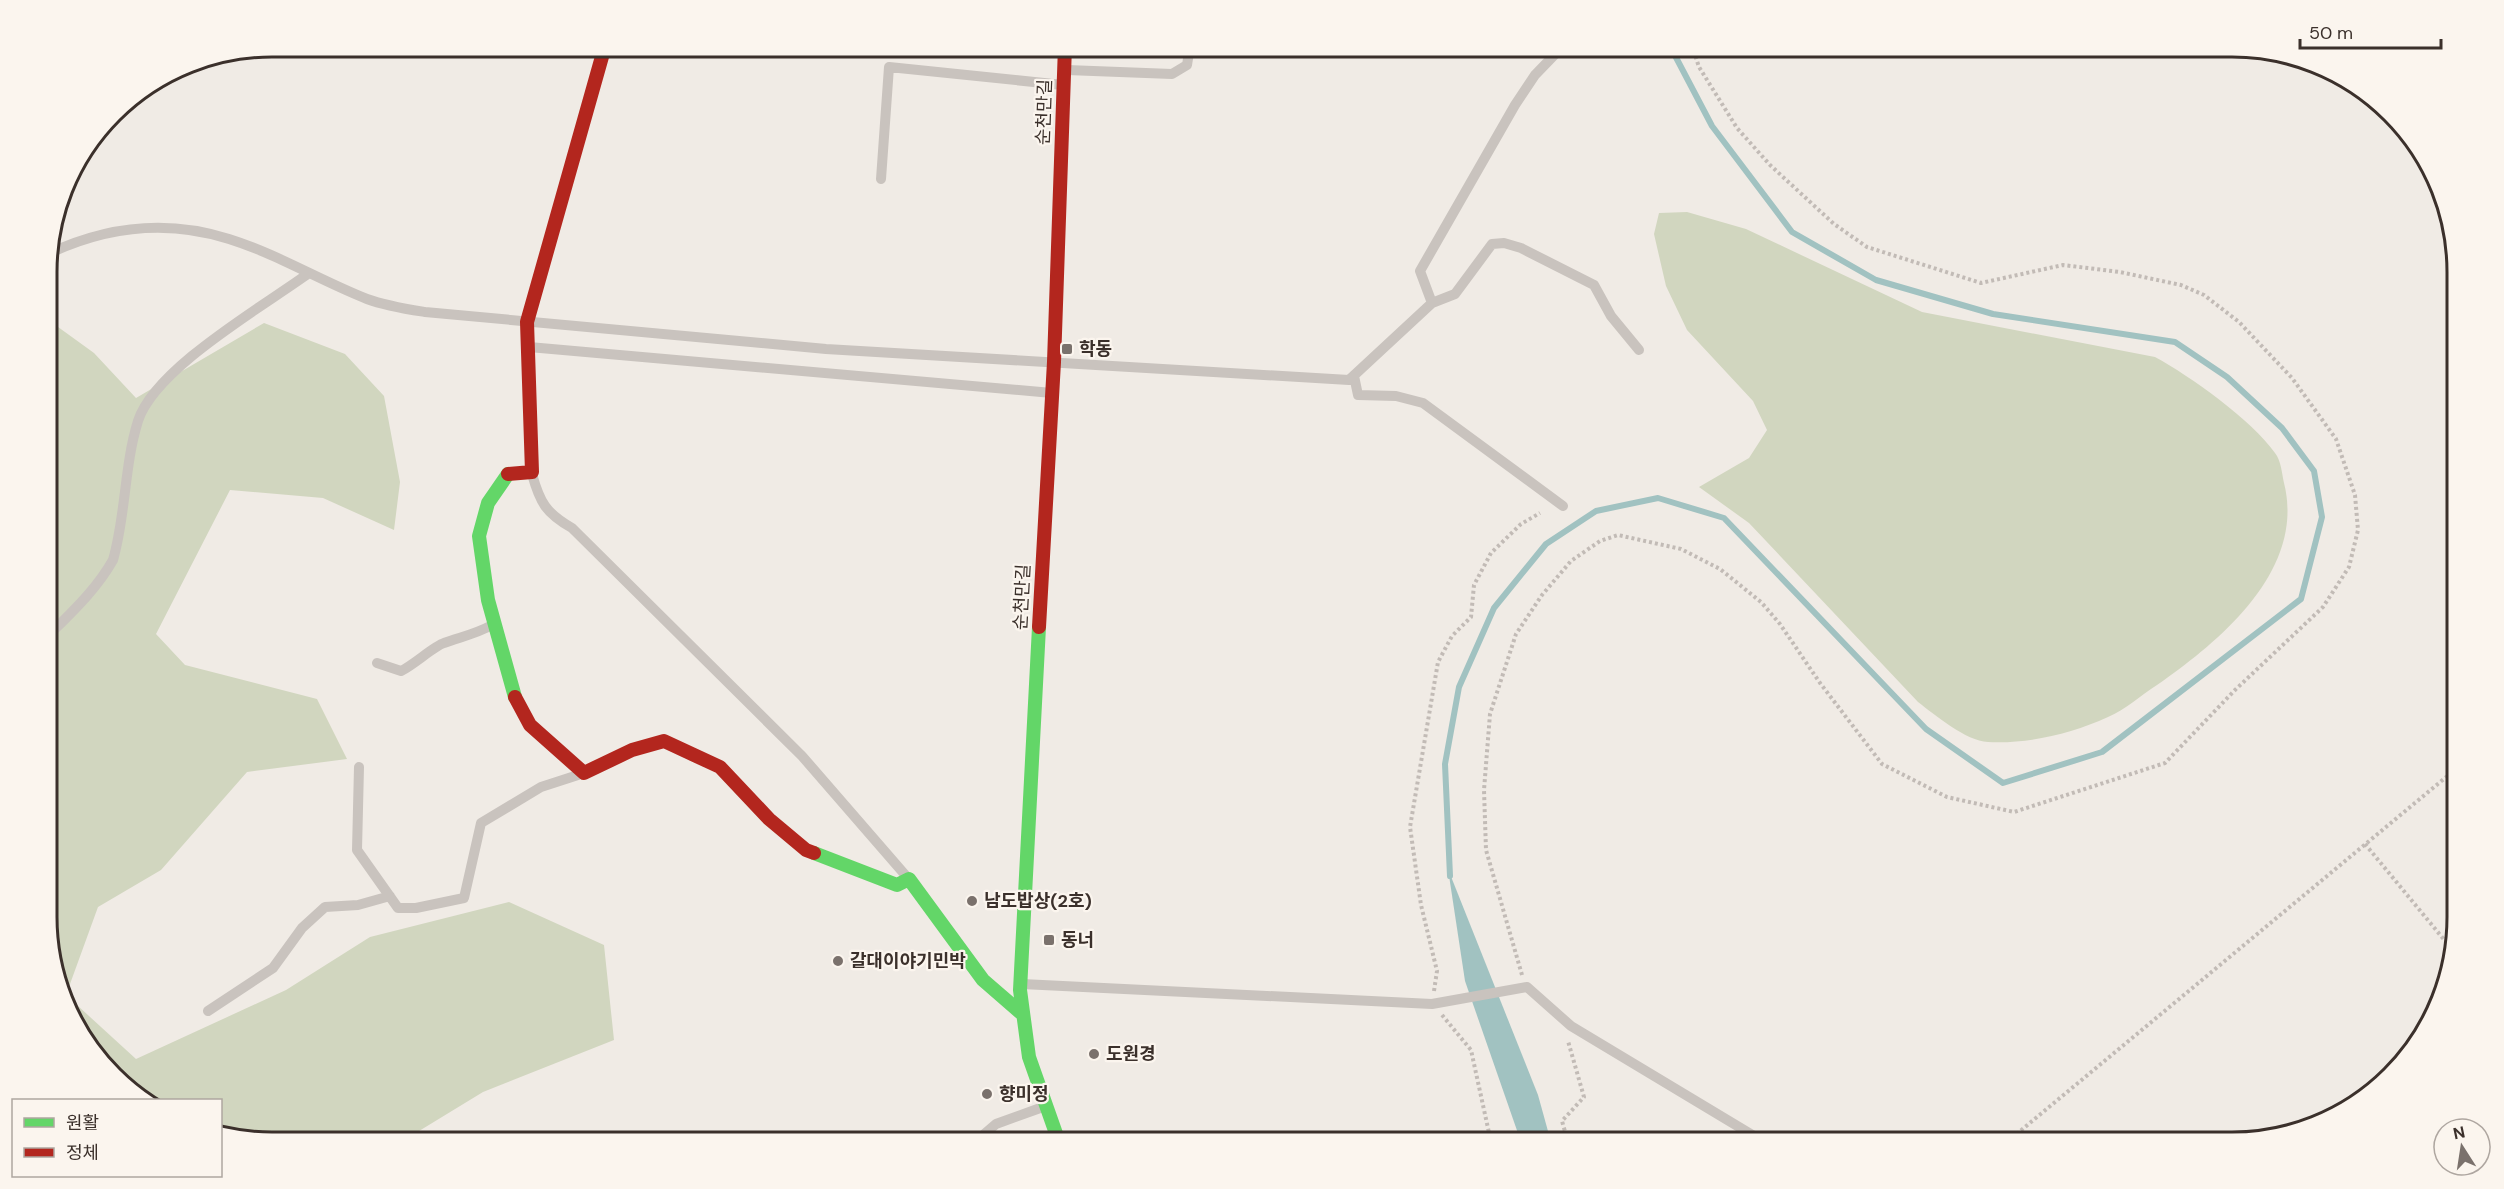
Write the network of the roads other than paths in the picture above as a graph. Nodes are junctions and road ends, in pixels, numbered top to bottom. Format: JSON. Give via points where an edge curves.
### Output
{"nodes":[{"id":1,"x":602,"y":57,"type":"edge"},
{"id":2,"x":1065,"y":57,"type":"edge"},
{"id":3,"x":1188,"y":57,"type":"edge"},
{"id":4,"x":1552,"y":57,"type":"edge"},
{"id":5,"x":1064,"y":70,"type":"junction"},
{"id":6,"x":1063,"y":85,"type":"junction"},
{"id":7,"x":881,"y":179,"type":"dead end"},
{"id":8,"x":58,"y":250,"type":"edge"},
{"id":9,"x":309,"y":273,"type":"junction"},
{"id":10,"x":1432,"y":303,"type":"junction"},
{"id":11,"x":527,"y":322,"type":"junction"},
{"id":12,"x":527,"y":347,"type":"junction"},
{"id":13,"x":1639,"y":350,"type":"dead end"},
{"id":14,"x":1054,"y":362,"type":"junction"},
{"id":15,"x":1354,"y":376,"type":"junction"},
{"id":16,"x":1052,"y":393,"type":"junction"},
{"id":17,"x":532,"y":472,"type":"junction"},
{"id":18,"x":1563,"y":506,"type":"dead end"},
{"id":19,"x":495,"y":624,"type":"junction"},
{"id":20,"x":57,"y":627,"type":"edge"},
{"id":21,"x":377,"y":663,"type":"dead end"},
{"id":22,"x":359,"y":768,"type":"dead end"},
{"id":23,"x":585,"y":773,"type":"junction"},
{"id":24,"x":909,"y":879,"type":"junction"},
{"id":25,"x":390,"y":896,"type":"junction"},
{"id":26,"x":1019,"y":984,"type":"junction"},
{"id":27,"x":208,"y":1011,"type":"dead end"},
{"id":28,"x":1021,"y":1013,"type":"junction"},
{"id":29,"x":1044,"y":1107,"type":"junction"},
{"id":30,"x":987,"y":1132,"type":"edge"},
{"id":31,"x":1055,"y":1132,"type":"edge"},
{"id":32,"x":1747,"y":1132,"type":"edge"}],
"edges":[{"from":1,"to":11,"type":"street"},
{"from":2,"to":5,"type":"street","name":"순천만길"},
{"from":3,"to":5,"type":"lane","via":[[1187,65],[1172,74]]},
{"from":4,"to":10,"type":"lane","via":[[1515,105],[1420,271]]},
{"from":5,"to":6,"type":"street","name":"순천만길"},
{"from":6,"to":7,"type":"lane","via":[[890,67]]},
{"from":6,"to":14,"type":"street","name":"순천만길"},
{"from":8,"to":9,"type":"lane","via":[[93,235],[151,226],[230,239]]},
{"from":9,"to":11,"type":"lane","via":[[392,306]]},
{"from":9,"to":20,"type":"lane","via":[[207,344],[148,400],[134,441],[112,560],[92,591]]},
{"from":10,"to":13,"type":"lane","via":[[1455,294],[1492,244],[1504,243],[1594,285],[1611,316]]},
{"from":10,"to":15,"type":"lane"},
{"from":11,"to":12,"type":"street"},
{"from":11,"to":14,"type":"lane","via":[[826,349]]},
{"from":12,"to":16,"type":"lane"},
{"from":12,"to":17,"type":"street"},
{"from":14,"to":15,"type":"lane","via":[[1349,380]]},
{"from":14,"to":16,"type":"street","name":"순천만길"},
{"from":15,"to":18,"type":"lane","via":[[1358,395],[1396,396],[1423,403]]},
{"from":16,"to":26,"type":"street","name":"순천만길"},
{"from":17,"to":19,"type":"street","via":[[506,474],[490,496],[481,523],[480,561]]},
{"from":17,"to":24,"type":"lane","via":[[539,497],[551,516],[572,528],[802,756]]},
{"from":19,"to":21,"type":"lane","via":[[442,643],[401,671]]},
{"from":19,"to":23,"type":"street","via":[[507,675],[524,716],[554,749]]},
{"from":22,"to":25,"type":"lane","via":[[357,850]]},
{"from":23,"to":24,"type":"street","via":[[632,750],[664,741],[720,766],[769,819],[806,850],[897,885]]},
{"from":23,"to":25,"type":"lane","via":[[541,787],[481,823],[464,898],[398,908]]},
{"from":24,"to":28,"type":"street","via":[[983,980]]},
{"from":25,"to":27,"type":"lane","via":[[358,905],[325,907],[302,928],[273,968]]},
{"from":26,"to":28,"type":"street","name":"순천만길"},
{"from":26,"to":32,"type":"lane","via":[[1432,1004],[1527,987],[1571,1026]]},
{"from":28,"to":29,"type":"street","name":"순천만길","via":[[1029,1063]]},
{"from":29,"to":30,"type":"lane","via":[[996,1124]]},
{"from":29,"to":31,"type":"street","name":"순천만길"}]}
